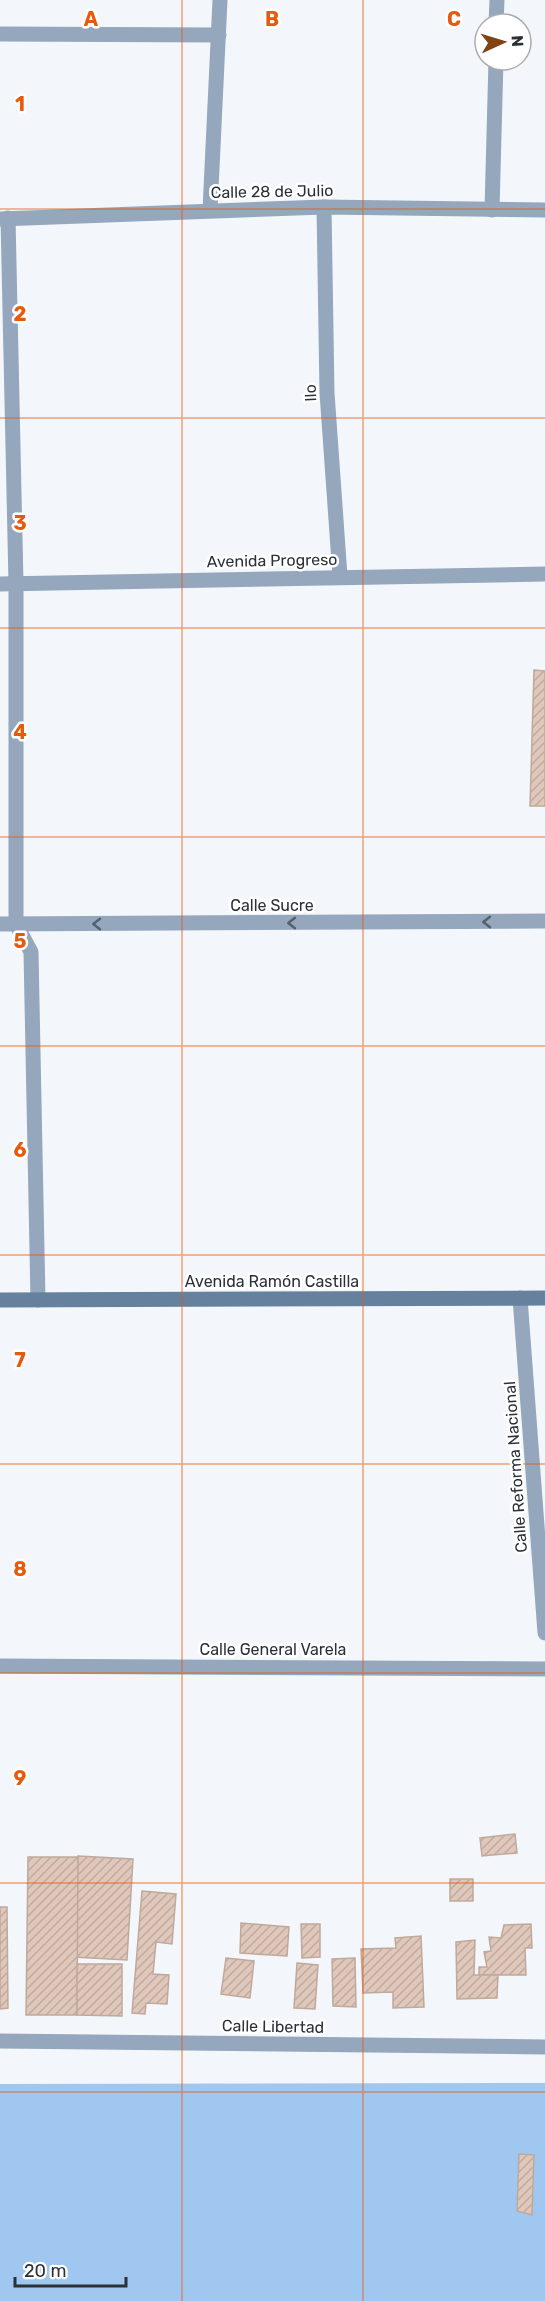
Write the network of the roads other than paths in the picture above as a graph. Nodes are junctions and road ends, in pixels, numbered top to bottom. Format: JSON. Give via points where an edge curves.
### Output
{"nodes":[{"id":1,"x":220,"y":0,"type":"edge"},
{"id":2,"x":0,"y":34,"type":"edge"},
{"id":3,"x":219,"y":35,"type":"junction"},
{"id":4,"x":496,"y":72,"type":"edge"},
{"id":5,"x":324,"y":207,"type":"junction"},
{"id":6,"x":210,"y":210,"type":"junction"},
{"id":7,"x":492,"y":210,"type":"junction"},
{"id":8,"x":545,"y":210,"type":"edge"},
{"id":9,"x":4,"y":219,"type":"edge"},
{"id":10,"x":545,"y":574,"type":"edge"},
{"id":11,"x":340,"y":576,"type":"junction"},
{"id":12,"x":0,"y":584,"type":"edge"},
{"id":13,"x":16,"y":584,"type":"junction"},
{"id":14,"x":545,"y":921,"type":"edge"},
{"id":15,"x":0,"y":924,"type":"edge"},
{"id":16,"x":16,"y":924,"type":"junction"},
{"id":17,"x":520,"y":1298,"type":"junction"},
{"id":18,"x":545,"y":1298,"type":"edge"},
{"id":19,"x":0,"y":1300,"type":"edge"},
{"id":20,"x":38,"y":1300,"type":"junction"},
{"id":21,"x":545,"y":1633,"type":"edge"},
{"id":22,"x":0,"y":1666,"type":"edge"},
{"id":23,"x":545,"y":1669,"type":"edge"},
{"id":24,"x":0,"y":2042,"type":"edge"},
{"id":25,"x":545,"y":2047,"type":"edge"}],
"edges":[{"from":1,"to":3,"type":"street"},
{"from":2,"to":3,"type":"street"},
{"from":3,"to":6,"type":"street"},
{"from":4,"to":7,"type":"street"},
{"from":5,"to":6,"type":"street","name":"Calle 28 de Julio"},
{"from":5,"to":7,"type":"street","name":"Calle 28 de Julio"},
{"from":5,"to":11,"type":"street","name":"Ilo","via":[[327,393]]},
{"from":6,"to":9,"type":"street","name":"Calle 28 de Julio"},
{"from":7,"to":8,"type":"street","name":"Calle 28 de Julio"},
{"from":9,"to":13,"type":"street"},
{"from":10,"to":11,"type":"street","name":"Avenida Progreso"},
{"from":11,"to":13,"type":"street","name":"Avenida Progreso"},
{"from":12,"to":13,"type":"street","name":"Avenida Progreso"},
{"from":13,"to":16,"type":"street"},
{"from":14,"to":16,"type":"street","name":"Calle Sucre","one_way":true},
{"from":15,"to":16,"type":"street","name":"Calle Sucre"},
{"from":16,"to":20,"type":"street","via":[[31,952]]},
{"from":17,"to":18,"type":"main road","name":"Avenida Ramón Castilla"},
{"from":17,"to":20,"type":"main road","name":"Avenida Ramón Castilla"},
{"from":17,"to":21,"type":"street","name":"Calle Reforma Nacional"},
{"from":19,"to":20,"type":"main road","name":"Avenida Ramón Castilla"},
{"from":22,"to":23,"type":"street","name":"Calle General Varela"},
{"from":24,"to":25,"type":"street","name":"Calle Libertad"}]}
